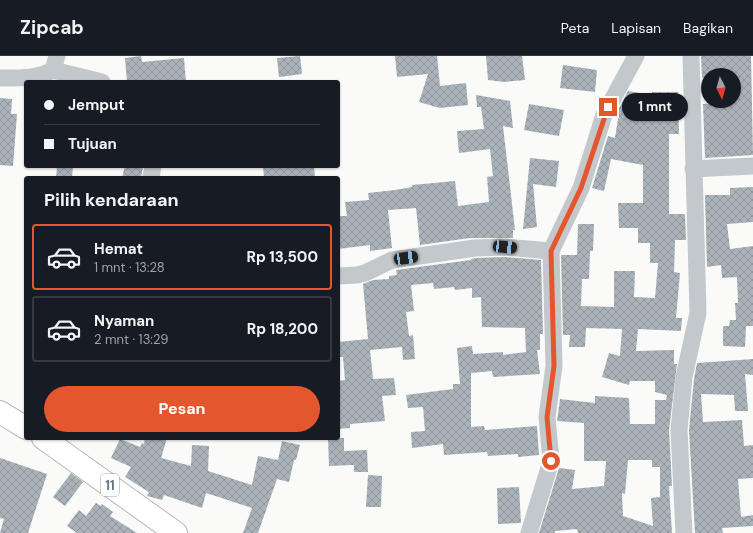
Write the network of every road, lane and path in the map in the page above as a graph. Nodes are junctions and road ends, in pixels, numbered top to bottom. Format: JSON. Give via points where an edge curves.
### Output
{"nodes":[{"id":1,"x":636,"y":56,"type":"edge"},
{"id":2,"x":691,"y":56,"type":"edge"},
{"id":3,"x":55,"y":63,"type":"edge"},
{"id":4,"x":0,"y":78,"type":"edge"},
{"id":5,"x":97,"y":80,"type":"edge"},
{"id":6,"x":753,"y":166,"type":"edge"},
{"id":7,"x":693,"y":170,"type":"junction"},
{"id":8,"x":551,"y":251,"type":"junction"},
{"id":9,"x":340,"y":276,"type":"edge"},
{"id":10,"x":0,"y":412,"type":"edge"},
{"id":11,"x":24,"y":427,"type":"edge"},
{"id":12,"x":46,"y":440,"type":"edge"},
{"id":13,"x":176,"y":533,"type":"edge"},
{"id":14,"x":529,"y":533,"type":"edge"},
{"id":15,"x":684,"y":533,"type":"edge"}],
"edges":[{"from":1,"to":8,"type":"street","via":[[604,115],[581,188]]},
{"from":2,"to":7,"type":"street"},
{"from":3,"to":4,"type":"street","via":[[43,76]]},
{"from":3,"to":5,"type":"street"},
{"from":6,"to":7,"type":"street"},
{"from":7,"to":15,"type":"street","via":[[698,313],[684,376],[679,430]]},
{"from":8,"to":9,"type":"street","via":[[505,247],[475,248],[392,260],[365,273]]},
{"from":8,"to":14,"type":"street","via":[[554,366],[547,417],[551,461]]},
{"from":10,"to":11,"type":"highway"},
{"from":12,"to":13,"type":"highway","number":"11"}]}
